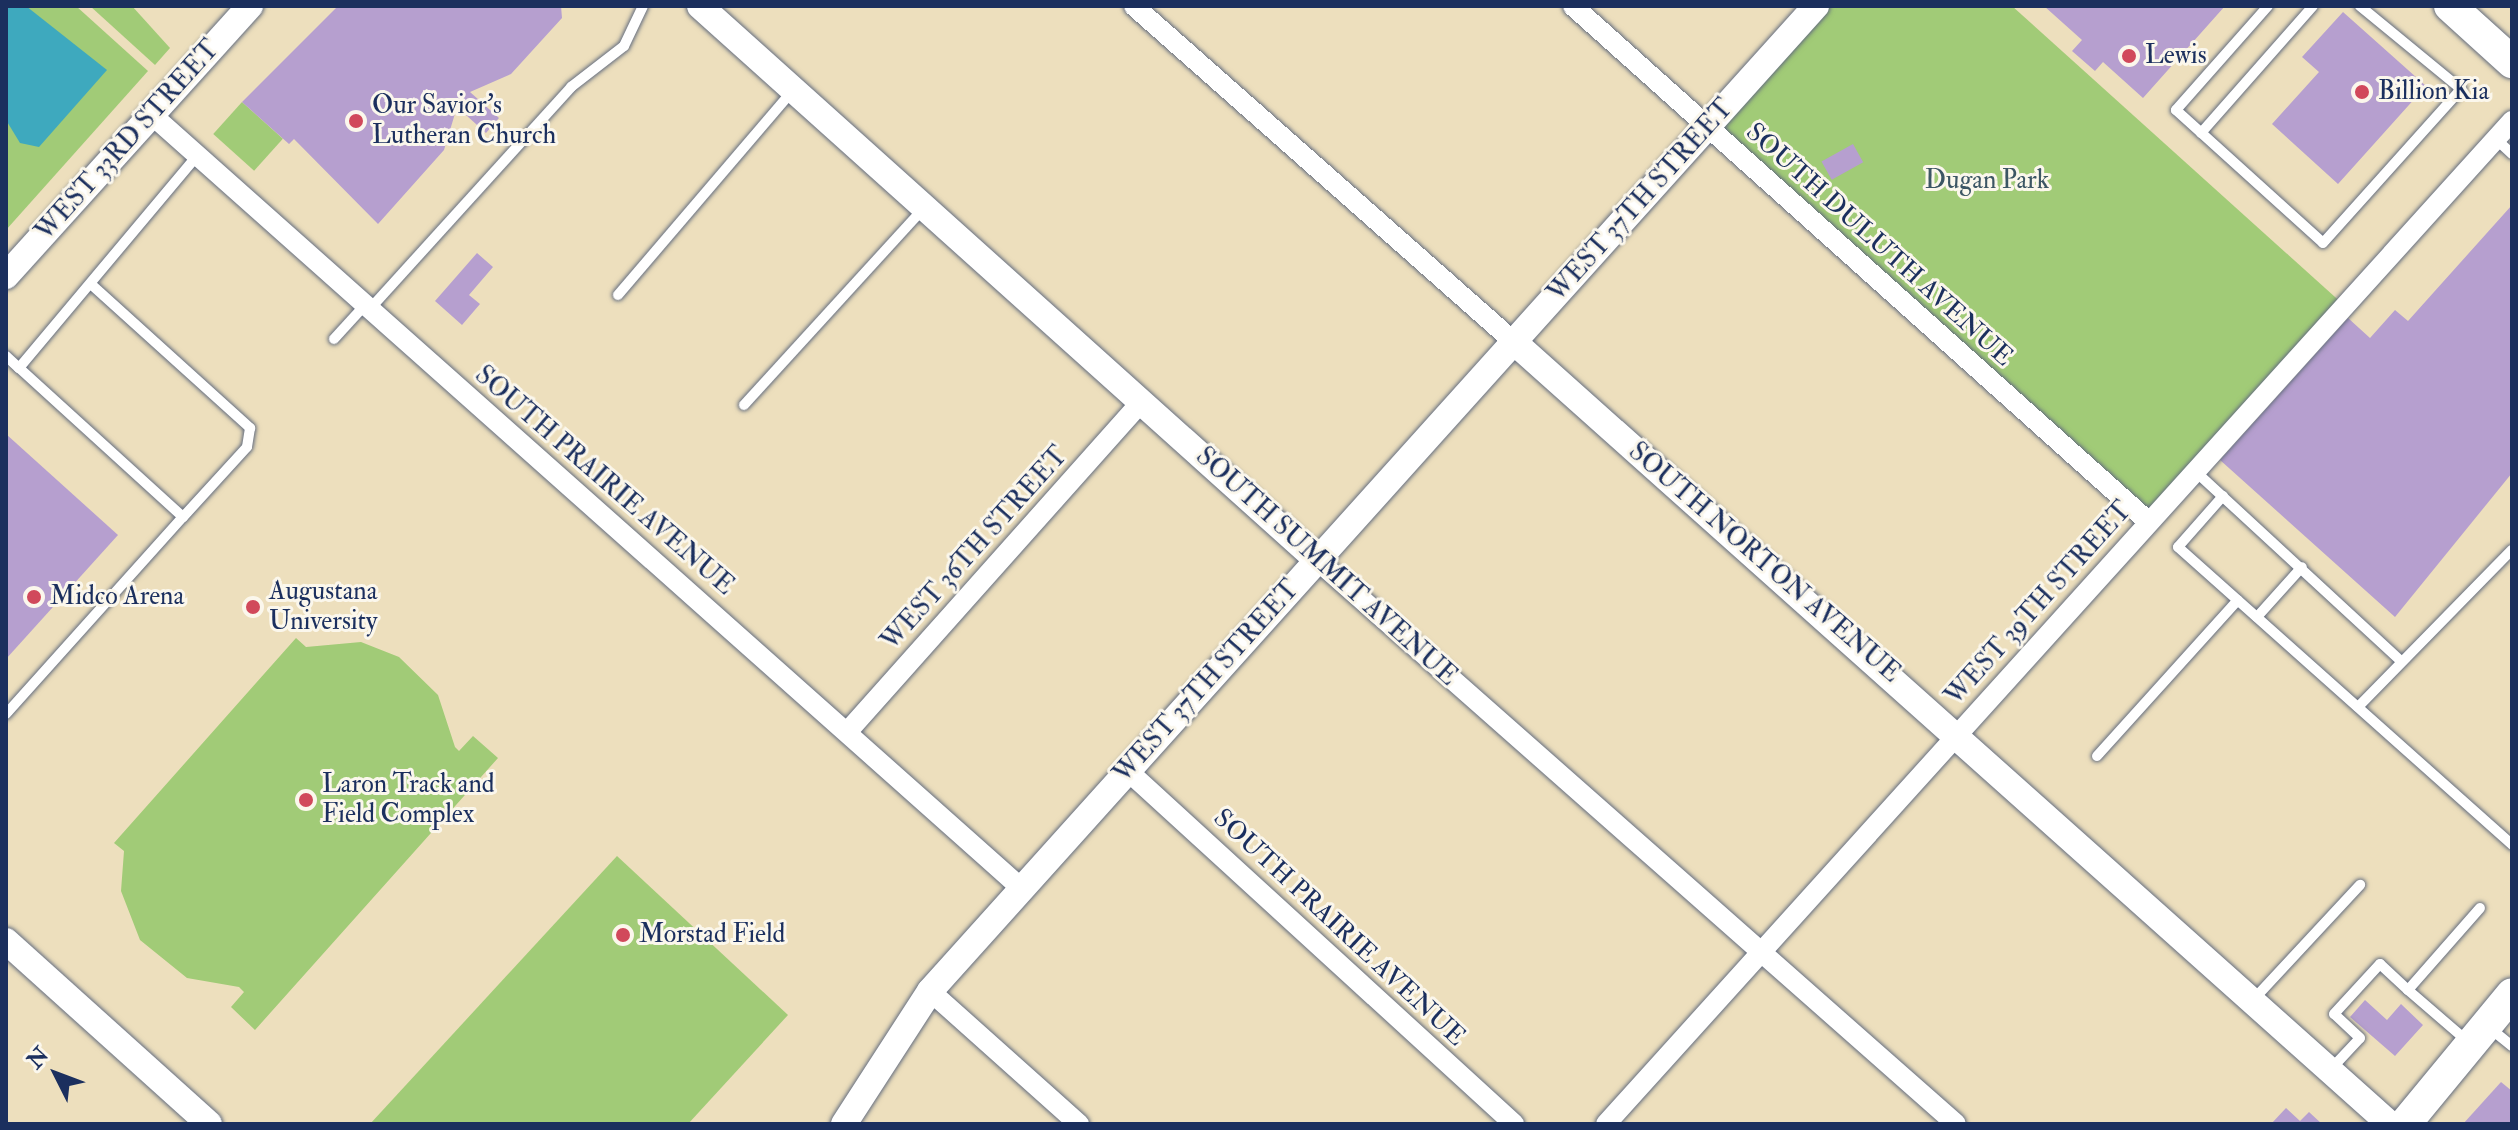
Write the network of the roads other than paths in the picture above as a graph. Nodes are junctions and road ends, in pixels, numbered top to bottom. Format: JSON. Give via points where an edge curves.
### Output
{"nodes":[{"id":1,"x":250,"y":6,"type":"edge"},
{"id":2,"x":643,"y":6,"type":"edge"},
{"id":3,"x":700,"y":6,"type":"edge"},
{"id":4,"x":1134,"y":6,"type":"edge"},
{"id":5,"x":1573,"y":6,"type":"edge"},
{"id":6,"x":1816,"y":6,"type":"edge"},
{"id":7,"x":2268,"y":6,"type":"edge"},
{"id":8,"x":2313,"y":6,"type":"edge"},
{"id":9,"x":2360,"y":6,"type":"edge"},
{"id":10,"x":2450,"y":6,"type":"edge"},
{"id":11,"x":2512,"y":62,"type":"edge"},
{"id":12,"x":793,"y":90,"type":"junction"},
{"id":13,"x":152,"y":115,"type":"junction"},
{"id":14,"x":2512,"y":121,"type":"edge"},
{"id":15,"x":1707,"y":126,"type":"junction"},
{"id":16,"x":2201,"y":133,"type":"junction"},
{"id":17,"x":2496,"y":139,"type":"junction"},
{"id":18,"x":2512,"y":154,"type":"edge"},
{"id":19,"x":197,"y":156,"type":"junction"},
{"id":20,"x":924,"y":208,"type":"junction"},
{"id":21,"x":10,"y":265,"type":"edge"},
{"id":22,"x":93,"y":286,"type":"junction"},
{"id":23,"x":618,"y":295,"type":"dead end"},
{"id":24,"x":367,"y":308,"type":"junction"},
{"id":25,"x":334,"y":339,"type":"dead end"},
{"id":26,"x":1514,"y":342,"type":"junction"},
{"id":27,"x":6,"y":356,"type":"edge"},
{"id":28,"x":19,"y":368,"type":"junction"},
{"id":29,"x":1141,"y":402,"type":"junction"},
{"id":30,"x":744,"y":405,"type":"dead end"},
{"id":31,"x":2195,"y":471,"type":"junction"},
{"id":32,"x":2223,"y":496,"type":"junction"},
{"id":33,"x":183,"y":517,"type":"junction"},
{"id":34,"x":2149,"y":522,"type":"junction"},
{"id":35,"x":2512,"y":550,"type":"edge"},
{"id":36,"x":1317,"y":560,"type":"junction"},
{"id":37,"x":2302,"y":567,"type":"junction"},
{"id":38,"x":2238,"y":600,"type":"junction"},
{"id":39,"x":2257,"y":617,"type":"junction"},
{"id":40,"x":2401,"y":661,"type":"junction"},
{"id":41,"x":2358,"y":707,"type":"junction"},
{"id":42,"x":6,"y":714,"type":"edge"},
{"id":43,"x":849,"y":730,"type":"junction"},
{"id":44,"x":1957,"y":734,"type":"junction"},
{"id":45,"x":2097,"y":756,"type":"dead end"},
{"id":46,"x":1128,"y":771,"type":"junction"},
{"id":47,"x":2512,"y":845,"type":"edge"},
{"id":48,"x":2360,"y":885,"type":"dead end"},
{"id":49,"x":1021,"y":888,"type":"junction"},
{"id":50,"x":2480,"y":908,"type":"dead end"},
{"id":51,"x":6,"y":941,"type":"edge"},
{"id":52,"x":1762,"y":952,"type":"junction"},
{"id":53,"x":2408,"y":990,"type":"junction"},
{"id":54,"x":930,"y":991,"type":"junction"},
{"id":55,"x":2512,"y":994,"type":"edge"},
{"id":56,"x":2253,"y":1000,"type":"junction"},
{"id":57,"x":2478,"y":1035,"type":"junction"},
{"id":58,"x":2512,"y":1046,"type":"edge"},
{"id":59,"x":2330,"y":1070,"type":"junction"},
{"id":60,"x":209,"y":1124,"type":"edge"},
{"id":61,"x":844,"y":1124,"type":"edge"},
{"id":62,"x":1079,"y":1124,"type":"edge"},
{"id":63,"x":1514,"y":1124,"type":"edge"},
{"id":64,"x":1606,"y":1124,"type":"edge"},
{"id":65,"x":1956,"y":1124,"type":"edge"},
{"id":66,"x":2390,"y":1124,"type":"edge"},
{"id":67,"x":2405,"y":1124,"type":"edge"}],
"edges":[{"from":1,"to":13,"type":"street","name":"WEST 33RD STREET"},
{"from":2,"to":24,"type":"lane","via":[[624,46],[571,87]]},
{"from":3,"to":12,"type":"street","name":"SOUTH SUMMIT AVENUE"},
{"from":4,"to":26,"type":"street","name":"SOUTH NORTON AVENUE"},
{"from":5,"to":15,"type":"street","name":"SOUTH DULUTH AVENUE"},
{"from":6,"to":15,"type":"street","name":"WEST 37TH STREET"},
{"from":7,"to":16,"type":"lane","via":[[2176,110]]},
{"from":8,"to":16,"type":"lane"},
{"from":9,"to":16,"type":"lane","via":[[2461,89],[2323,243]]},
{"from":10,"to":11,"type":"main road"},
{"from":12,"to":20,"type":"street","name":"SOUTH SUMMIT AVENUE"},
{"from":12,"to":23,"type":"lane"},
{"from":13,"to":19,"type":"street","name":"SOUTH PRAIRIE AVENUE"},
{"from":13,"to":21,"type":"street","name":"WEST 33RD STREET"},
{"from":14,"to":17,"type":"street","name":"WEST 39TH STREET"},
{"from":15,"to":26,"type":"street","name":"WEST 37TH STREET"},
{"from":15,"to":34,"type":"street","name":"SOUTH DULUTH AVENUE"},
{"from":17,"to":18,"type":"lane"},
{"from":17,"to":31,"type":"street","name":"WEST 39TH STREET"},
{"from":19,"to":22,"type":"lane","via":[[127,233]]},
{"from":19,"to":24,"type":"street","name":"SOUTH PRAIRIE AVENUE"},
{"from":20,"to":29,"type":"street","name":"SOUTH SUMMIT AVENUE"},
{"from":20,"to":30,"type":"lane"},
{"from":22,"to":28,"type":"lane"},
{"from":22,"to":33,"type":"lane","via":[[250,428],[247,447]]},
{"from":24,"to":25,"type":"lane"},
{"from":24,"to":43,"type":"street","name":"SOUTH PRAIRIE AVENUE"},
{"from":26,"to":36,"type":"street","name":"WEST 37TH STREET"},
{"from":26,"to":44,"type":"street","name":"SOUTH NORTON AVENUE"},
{"from":27,"to":28,"type":"lane"},
{"from":28,"to":33,"type":"lane"},
{"from":29,"to":36,"type":"street","name":"SOUTH SUMMIT AVENUE"},
{"from":29,"to":43,"type":"street","name":"WEST 36TH STREET"},
{"from":31,"to":32,"type":"lane"},
{"from":31,"to":34,"type":"street","name":"WEST 39TH STREET"},
{"from":32,"to":37,"type":"lane"},
{"from":32,"to":38,"type":"lane","via":[[2178,547]]},
{"from":33,"to":42,"type":"lane"},
{"from":34,"to":44,"type":"street","name":"WEST 39TH STREET"},
{"from":35,"to":40,"type":"lane"},
{"from":36,"to":46,"type":"street","name":"WEST 37TH STREET"},
{"from":36,"to":52,"type":"street","name":"SOUTH SUMMIT AVENUE"},
{"from":37,"to":39,"type":"lane"},
{"from":37,"to":40,"type":"lane"},
{"from":38,"to":39,"type":"lane"},
{"from":38,"to":45,"type":"lane"},
{"from":39,"to":41,"type":"lane"},
{"from":40,"to":41,"type":"lane"},
{"from":41,"to":47,"type":"lane"},
{"from":43,"to":49,"type":"street","name":"SOUTH PRAIRIE AVENUE"},
{"from":44,"to":52,"type":"street","name":"WEST 39TH STREET"},
{"from":44,"to":56,"type":"street","name":"SOUTH NORTON AVENUE"},
{"from":46,"to":49,"type":"street","name":"WEST 37TH STREET"},
{"from":46,"to":63,"type":"street","name":"SOUTH PRAIRIE AVENUE"},
{"from":48,"to":56,"type":"lane"},
{"from":49,"to":54,"type":"street","name":"WEST 37TH STREET"},
{"from":50,"to":53,"type":"lane"},
{"from":51,"to":60,"type":"street"},
{"from":52,"to":64,"type":"street","name":"WEST 39TH STREET"},
{"from":52,"to":65,"type":"street","name":"SOUTH SUMMIT AVENUE"},
{"from":53,"to":57,"type":"lane"},
{"from":53,"to":59,"type":"lane","via":[[2380,964],[2334,1014],[2360,1038]]},
{"from":54,"to":61,"type":"street","name":"WEST 37TH STREET"},
{"from":54,"to":62,"type":"street"},
{"from":55,"to":57,"type":"main road"},
{"from":56,"to":59,"type":"street","name":"SOUTH NORTON AVENUE"},
{"from":57,"to":58,"type":"lane"},
{"from":57,"to":67,"type":"main road"},
{"from":59,"to":66,"type":"street","name":"SOUTH NORTON AVENUE"}]}
